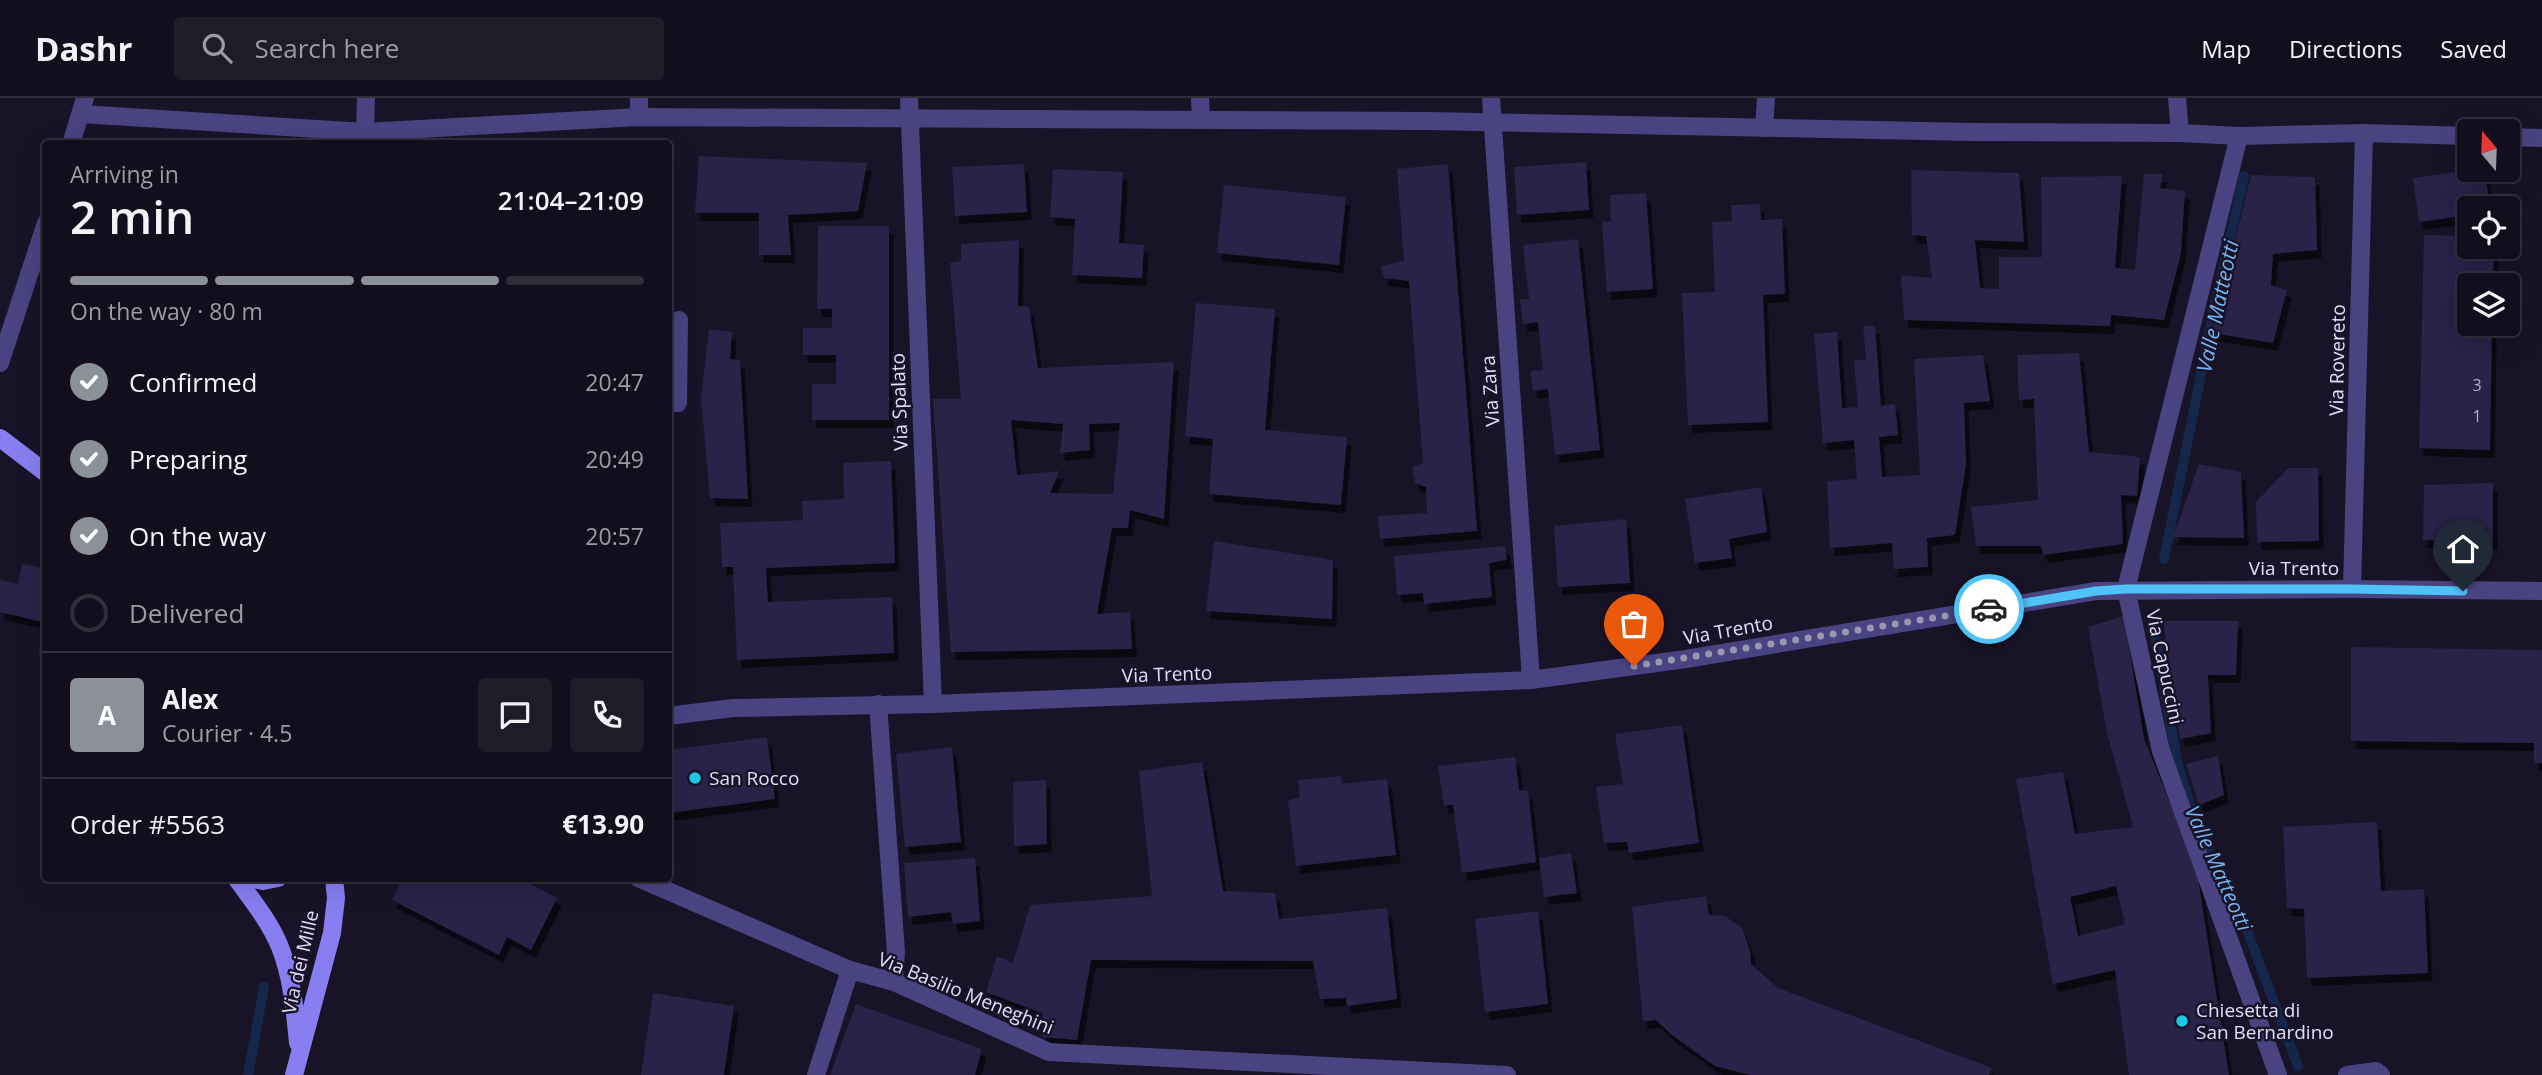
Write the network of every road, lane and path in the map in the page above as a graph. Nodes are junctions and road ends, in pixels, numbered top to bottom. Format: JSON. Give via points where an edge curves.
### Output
{"nodes":[{"id":1,"x":366,"y":98,"type":"edge"},
{"id":2,"x":639,"y":98,"type":"edge"},
{"id":3,"x":909,"y":98,"type":"edge"},
{"id":4,"x":1200,"y":98,"type":"edge"},
{"id":5,"x":1491,"y":98,"type":"edge"},
{"id":6,"x":1766,"y":98,"type":"edge"},
{"id":7,"x":2177,"y":98,"type":"edge"},
{"id":8,"x":83,"y":106,"type":"edge"},
{"id":9,"x":639,"y":117,"type":"junction"},
{"id":10,"x":908,"y":118,"type":"junction"},
{"id":11,"x":1201,"y":119,"type":"junction"},
{"id":12,"x":1492,"y":124,"type":"junction"},
{"id":13,"x":1764,"y":128,"type":"junction"},
{"id":14,"x":365,"y":132,"type":"junction"},
{"id":15,"x":2179,"y":133,"type":"junction"},
{"id":16,"x":2364,"y":134,"type":"junction"},
{"id":17,"x":2239,"y":136,"type":"junction"},
{"id":18,"x":2457,"y":136,"type":"edge"},
{"id":19,"x":392,"y":137,"type":"edge"},
{"id":20,"x":2520,"y":137,"type":"edge"},
{"id":21,"x":2542,"y":138,"type":"edge"},
{"id":22,"x":73,"y":140,"type":"edge"},
{"id":23,"x":42,"y":235,"type":"edge"},
{"id":24,"x":680,"y":320,"type":"dead end"},
{"id":25,"x":0,"y":363,"type":"edge"},
{"id":26,"x":672,"y":403,"type":"edge"},
{"id":27,"x":0,"y":438,"type":"edge"},
{"id":28,"x":42,"y":470,"type":"edge"},
{"id":29,"x":2126,"y":589,"type":"junction"},
{"id":30,"x":2352,"y":589,"type":"junction"},
{"id":31,"x":2542,"y":590,"type":"edge"},
{"id":32,"x":1531,"y":680,"type":"junction"},
{"id":33,"x":878,"y":705,"type":"junction"},
{"id":34,"x":933,"y":705,"type":"junction"},
{"id":35,"x":672,"y":716,"type":"edge"},
{"id":36,"x":239,"y":882,"type":"edge"},
{"id":37,"x":334,"y":882,"type":"edge"},
{"id":38,"x":647,"y":882,"type":"edge"},
{"id":39,"x":850,"y":970,"type":"junction"},
{"id":40,"x":894,"y":982,"type":"junction"},
{"id":41,"x":299,"y":1054,"type":"junction"},
{"id":42,"x":294,"y":1075,"type":"edge"},
{"id":43,"x":816,"y":1075,"type":"edge"},
{"id":44,"x":1507,"y":1075,"type":"edge"},
{"id":45,"x":2278,"y":1075,"type":"edge"},
{"id":46,"x":2347,"y":1075,"type":"edge"},
{"id":47,"x":2381,"y":1075,"type":"edge"}],
"edges":[{"from":1,"to":14,"type":"street"},
{"from":2,"to":9,"type":"street"},
{"from":3,"to":10,"type":"street","name":"Via Spalato"},
{"from":4,"to":11,"type":"street"},
{"from":5,"to":12,"type":"street","name":"Via Zara"},
{"from":6,"to":13,"type":"street"},
{"from":7,"to":15,"type":"street"},
{"from":8,"to":14,"type":"street"},
{"from":8,"to":22,"type":"street"},
{"from":9,"to":10,"type":"street"},
{"from":9,"to":19,"type":"street"},
{"from":10,"to":11,"type":"street"},
{"from":10,"to":34,"type":"street","name":"Via Spalato"},
{"from":11,"to":12,"type":"street"},
{"from":12,"to":13,"type":"street"},
{"from":12,"to":32,"type":"street","name":"Via Zara"},
{"from":13,"to":15,"type":"street"},
{"from":14,"to":19,"type":"street"},
{"from":15,"to":17,"type":"street"},
{"from":16,"to":17,"type":"street"},
{"from":16,"to":18,"type":"street"},
{"from":16,"to":30,"type":"street","name":"Via Rovereto"},
{"from":17,"to":29,"type":"street","name":"Via Capuccini"},
{"from":20,"to":21,"type":"street"},
{"from":23,"to":25,"type":"street"},
{"from":24,"to":26,"type":"street","via":[[678,403]]},
{"from":27,"to":28,"type":"main road"},
{"from":29,"to":30,"type":"street","name":"Via Trento"},
{"from":29,"to":32,"type":"street","name":"Via Trento"},
{"from":29,"to":45,"type":"street","name":"Via Capuccini","via":[[2161,751]]},
{"from":30,"to":31,"type":"street","name":"Via Trento"},
{"from":32,"to":34,"type":"street","name":"Via Trento"},
{"from":33,"to":34,"type":"street","name":"Via Trento"},
{"from":33,"to":35,"type":"street","name":"Via Trento","via":[[733,708]]},
{"from":33,"to":40,"type":"street","via":[[896,952]]},
{"from":36,"to":41,"type":"main road","name":"Via dei Mille","via":[[280,947],[293,997]]},
{"from":37,"to":41,"type":"main road","name":"Via dei Mille","via":[[332,933]]},
{"from":38,"to":39,"type":"street","name":"Via Basilio Meneghini"},
{"from":39,"to":40,"type":"street","name":"Via Basilio Meneghini"},
{"from":39,"to":43,"type":"street"},
{"from":40,"to":44,"type":"street","name":"Via Basilio Meneghini","via":[[1049,1052]]},
{"from":41,"to":42,"type":"main road","name":"Via dei Mille"},
{"from":46,"to":47,"type":"street","via":[[2376,1071]]}]}
